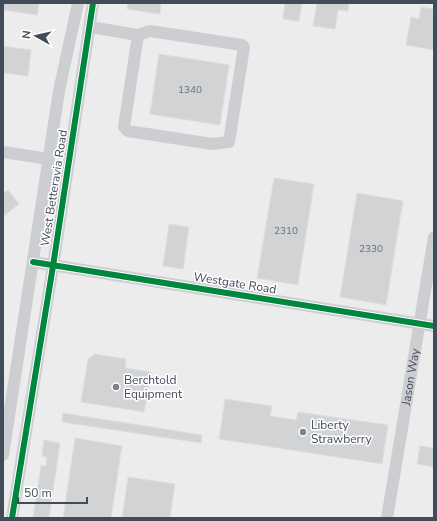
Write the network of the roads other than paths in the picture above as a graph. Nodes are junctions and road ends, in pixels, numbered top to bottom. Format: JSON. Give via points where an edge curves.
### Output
{"nodes":[{"id":1,"x":78,"y":3,"type":"edge"},
{"id":2,"x":93,"y":3,"type":"edge"},
{"id":3,"x":90,"y":27,"type":"junction"},
{"id":4,"x":138,"y":35,"type":"junction"},
{"id":5,"x":3,"y":152,"type":"edge"},
{"id":6,"x":48,"y":159,"type":"junction"},
{"id":7,"x":434,"y":237,"type":"edge"},
{"id":8,"x":33,"y":262,"type":"junction"},
{"id":9,"x":53,"y":266,"type":"junction"},
{"id":10,"x":420,"y":324,"type":"junction"},
{"id":11,"x":434,"y":326,"type":"edge"},
{"id":12,"x":3,"y":455,"type":"edge"},
{"id":13,"x":12,"y":518,"type":"edge"},
{"id":14,"x":387,"y":518,"type":"edge"}],
"edges":[{"from":1,"to":6,"type":"street","name":"West Betteravia Road","via":[[59,91]]},
{"from":2,"to":3,"type":"street","name":"West Betteravia Road"},
{"from":3,"to":4,"type":"street"},
{"from":3,"to":9,"type":"street","name":"West Betteravia Road"},
{"from":4,"to":4,"type":"street","via":[[150,32],[244,47],[229,142],[212,144],[125,129]]},
{"from":5,"to":6,"type":"street"},
{"from":6,"to":8,"type":"street","name":"West Betteravia Road"},
{"from":7,"to":10,"type":"street","name":"Jason Way"},
{"from":8,"to":9,"type":"street","name":"Westgate Road"},
{"from":8,"to":12,"type":"street","name":"West Betteravia Road"},
{"from":9,"to":10,"type":"street","name":"Westgate Road"},
{"from":9,"to":13,"type":"street","name":"West Betteravia Road"},
{"from":10,"to":11,"type":"street","name":"Westgate Road"},
{"from":10,"to":14,"type":"street","name":"Jason Way"}]}
